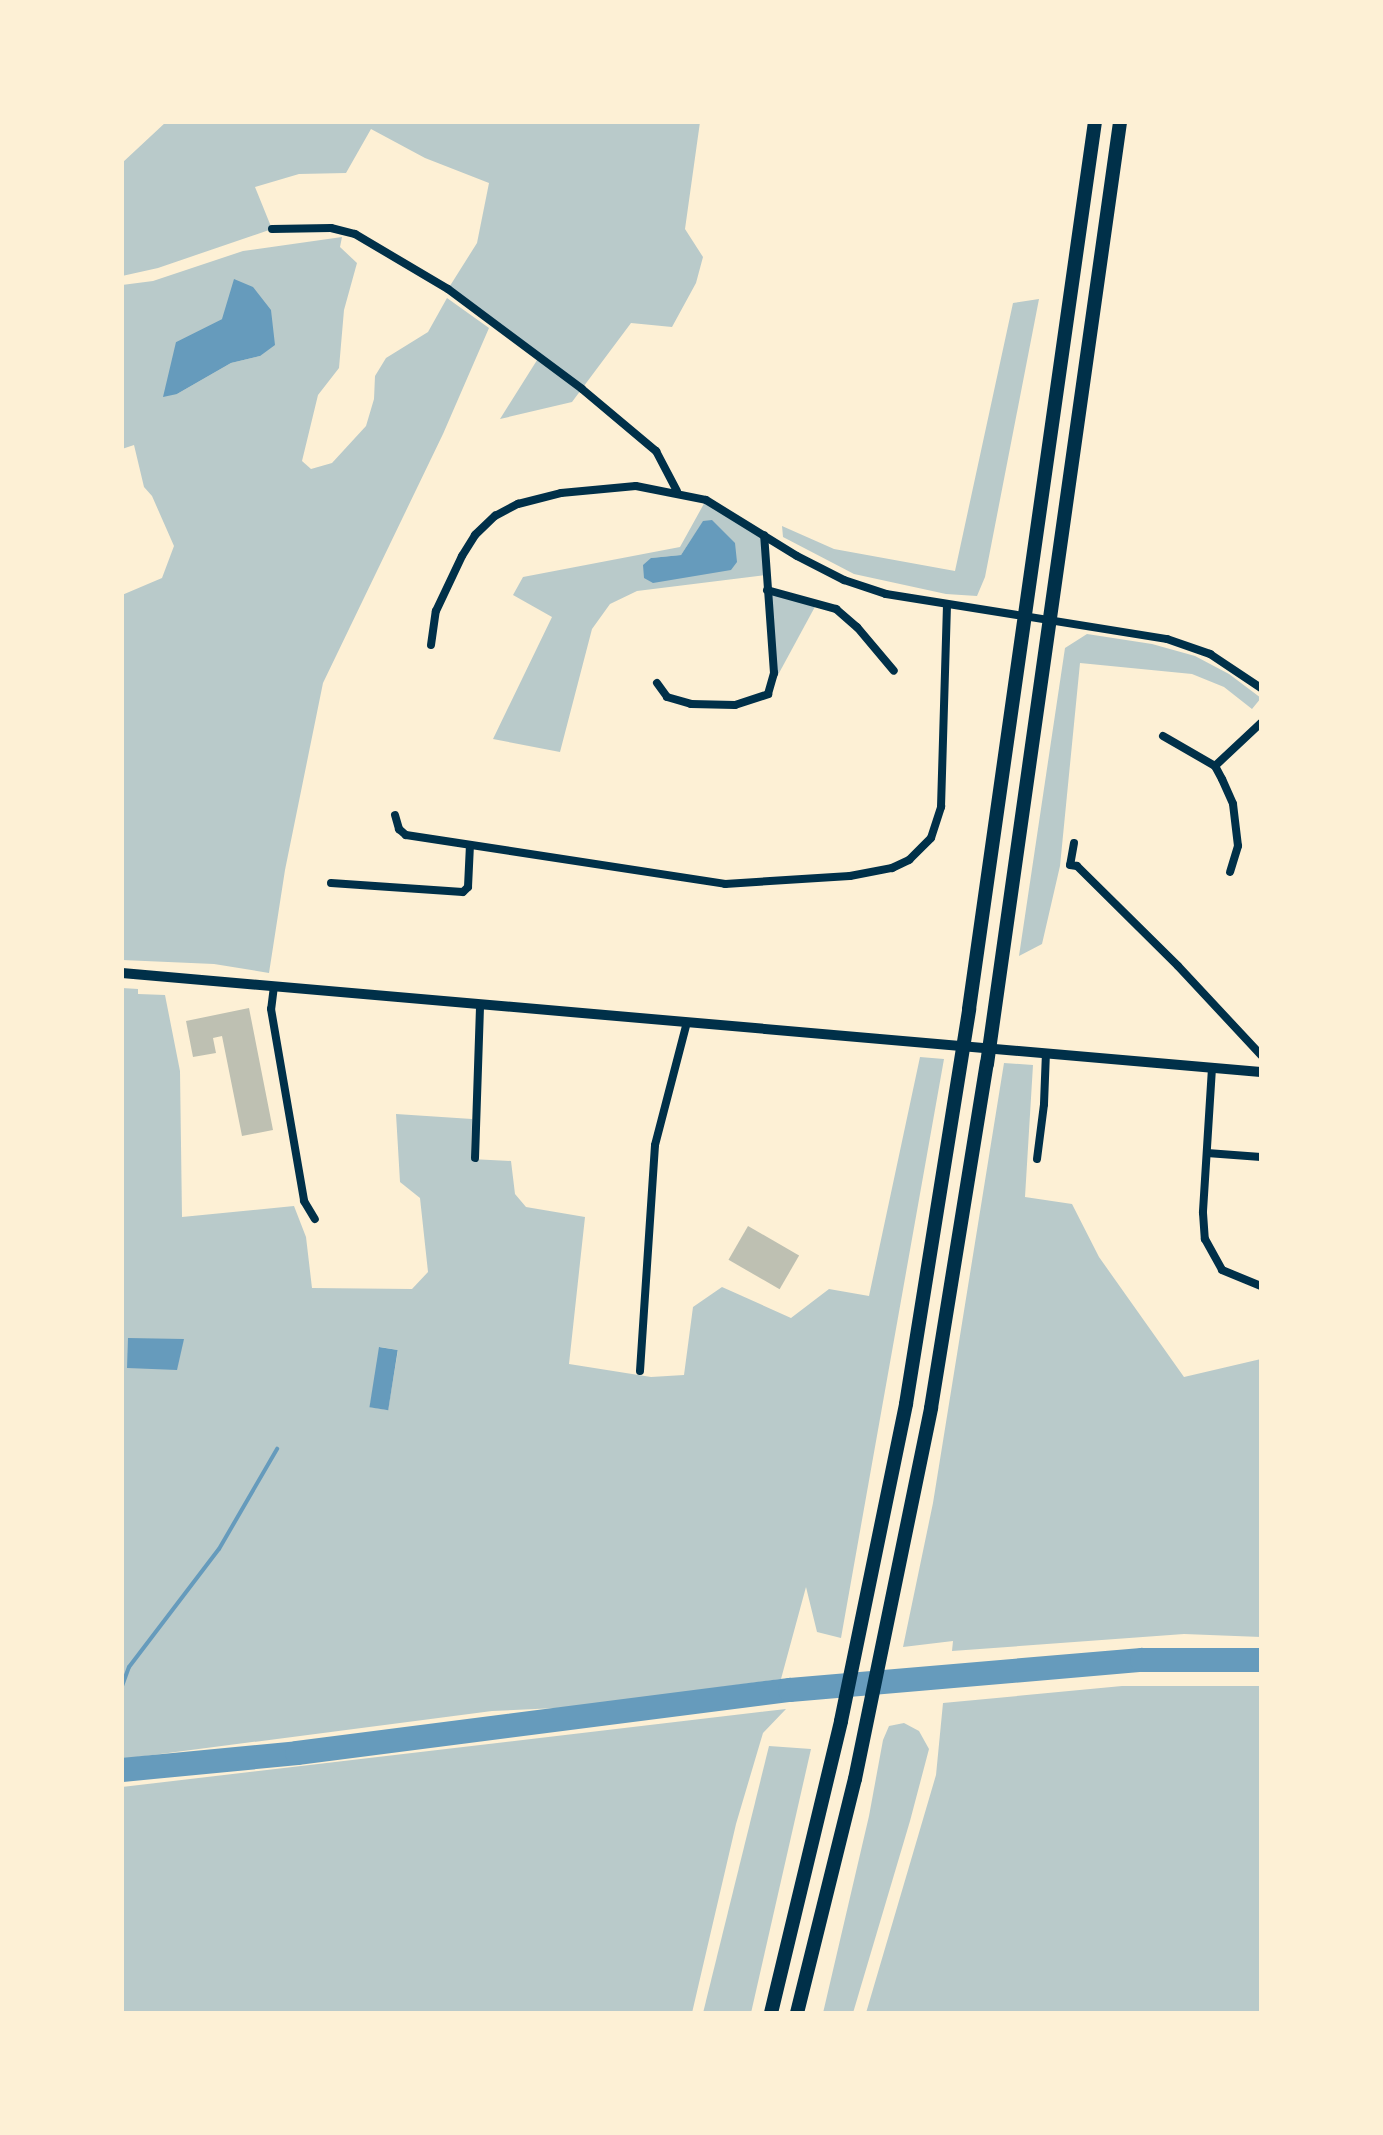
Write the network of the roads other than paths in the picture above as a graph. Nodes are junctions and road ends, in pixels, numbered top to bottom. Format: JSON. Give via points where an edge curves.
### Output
{"nodes":[{"id":1,"x":1095,"y":122,"type":"edge"},
{"id":2,"x":1120,"y":122,"type":"edge"},
{"id":3,"x":272,"y":229,"type":"dead end"},
{"id":4,"x":677,"y":491,"type":"junction"},
{"id":5,"x":764,"y":535,"type":"junction"},
{"id":6,"x":767,"y":590,"type":"junction"},
{"id":7,"x":947,"y":605,"type":"junction"},
{"id":8,"x":431,"y":645,"type":"dead end"},
{"id":9,"x":894,"y":671,"type":"dead end"},
{"id":10,"x":657,"y":683,"type":"dead end"},
{"id":11,"x":1261,"y":688,"type":"edge"},
{"id":12,"x":1261,"y":723,"type":"edge"},
{"id":13,"x":1163,"y":736,"type":"dead end"},
{"id":14,"x":1215,"y":766,"type":"junction"},
{"id":15,"x":395,"y":815,"type":"dead end"},
{"id":16,"x":1074,"y":843,"type":"dead end"},
{"id":17,"x":470,"y":845,"type":"junction"},
{"id":18,"x":1230,"y":872,"type":"dead end"},
{"id":19,"x":331,"y":883,"type":"dead end"},
{"id":20,"x":122,"y":973,"type":"edge"},
{"id":21,"x":274,"y":986,"type":"junction"},
{"id":22,"x":480,"y":1004,"type":"junction"},
{"id":23,"x":687,"y":1022,"type":"junction"},
{"id":24,"x":1046,"y":1053,"type":"junction"},
{"id":25,"x":1261,"y":1055,"type":"edge"},
{"id":26,"x":1217,"y":1068,"type":"junction"},
{"id":27,"x":1261,"y":1072,"type":"edge"},
{"id":28,"x":1207,"y":1153,"type":"junction"},
{"id":29,"x":1261,"y":1157,"type":"edge"},
{"id":30,"x":475,"y":1158,"type":"dead end"},
{"id":31,"x":1037,"y":1159,"type":"dead end"},
{"id":32,"x":315,"y":1219,"type":"dead end"},
{"id":33,"x":1261,"y":1286,"type":"edge"},
{"id":34,"x":640,"y":1371,"type":"dead end"},
{"id":35,"x":771,"y":2013,"type":"edge"},
{"id":36,"x":797,"y":2013,"type":"edge"}],
"edges":[{"from":1,"to":35,"type":"highway","via":[[961,1062],[906,1404],[841,1721]]},
{"from":2,"to":36,"type":"highway","via":[[992,1030],[931,1408],[883,1646]]},
{"from":3,"to":4,"type":"street","via":[[331,228],[355,234],[448,289],[656,451]]},
{"from":4,"to":5,"type":"street","via":[[706,500]]},
{"from":4,"to":8,"type":"street","via":[[601,488],[518,504],[495,516],[462,556],[436,611]]},
{"from":5,"to":6,"type":"street"},
{"from":5,"to":7,"type":"street","via":[[844,580]]},
{"from":6,"to":9,"type":"street","via":[[836,609]]},
{"from":6,"to":10,"type":"street","via":[[774,673],[768,694],[735,705],[691,704],[667,697]]},
{"from":7,"to":11,"type":"street","via":[[1167,639],[1210,654]]},
{"from":7,"to":17,"type":"street","via":[[941,807],[931,838],[909,860],[850,876],[725,884]]},
{"from":12,"to":14,"type":"street"},
{"from":13,"to":14,"type":"street"},
{"from":14,"to":18,"type":"street","via":[[1235,818],[1238,846]]},
{"from":15,"to":17,"type":"street","via":[[406,835]]},
{"from":16,"to":25,"type":"street","via":[[1070,865],[1077,866],[1178,966]]},
{"from":17,"to":19,"type":"street","via":[[468,887],[463,892]]},
{"from":20,"to":21,"type":"street"},
{"from":21,"to":22,"type":"street"},
{"from":21,"to":32,"type":"street","via":[[271,1009],[304,1201]]},
{"from":22,"to":23,"type":"street"},
{"from":22,"to":30,"type":"street"},
{"from":23,"to":24,"type":"street"},
{"from":23,"to":34,"type":"street","via":[[655,1145]]},
{"from":24,"to":26,"type":"street"},
{"from":24,"to":31,"type":"street"},
{"from":26,"to":27,"type":"street"},
{"from":26,"to":28,"type":"street"},
{"from":28,"to":29,"type":"street"},
{"from":28,"to":33,"type":"street","via":[[1203,1213],[1211,1255],[1222,1270]]}]}
